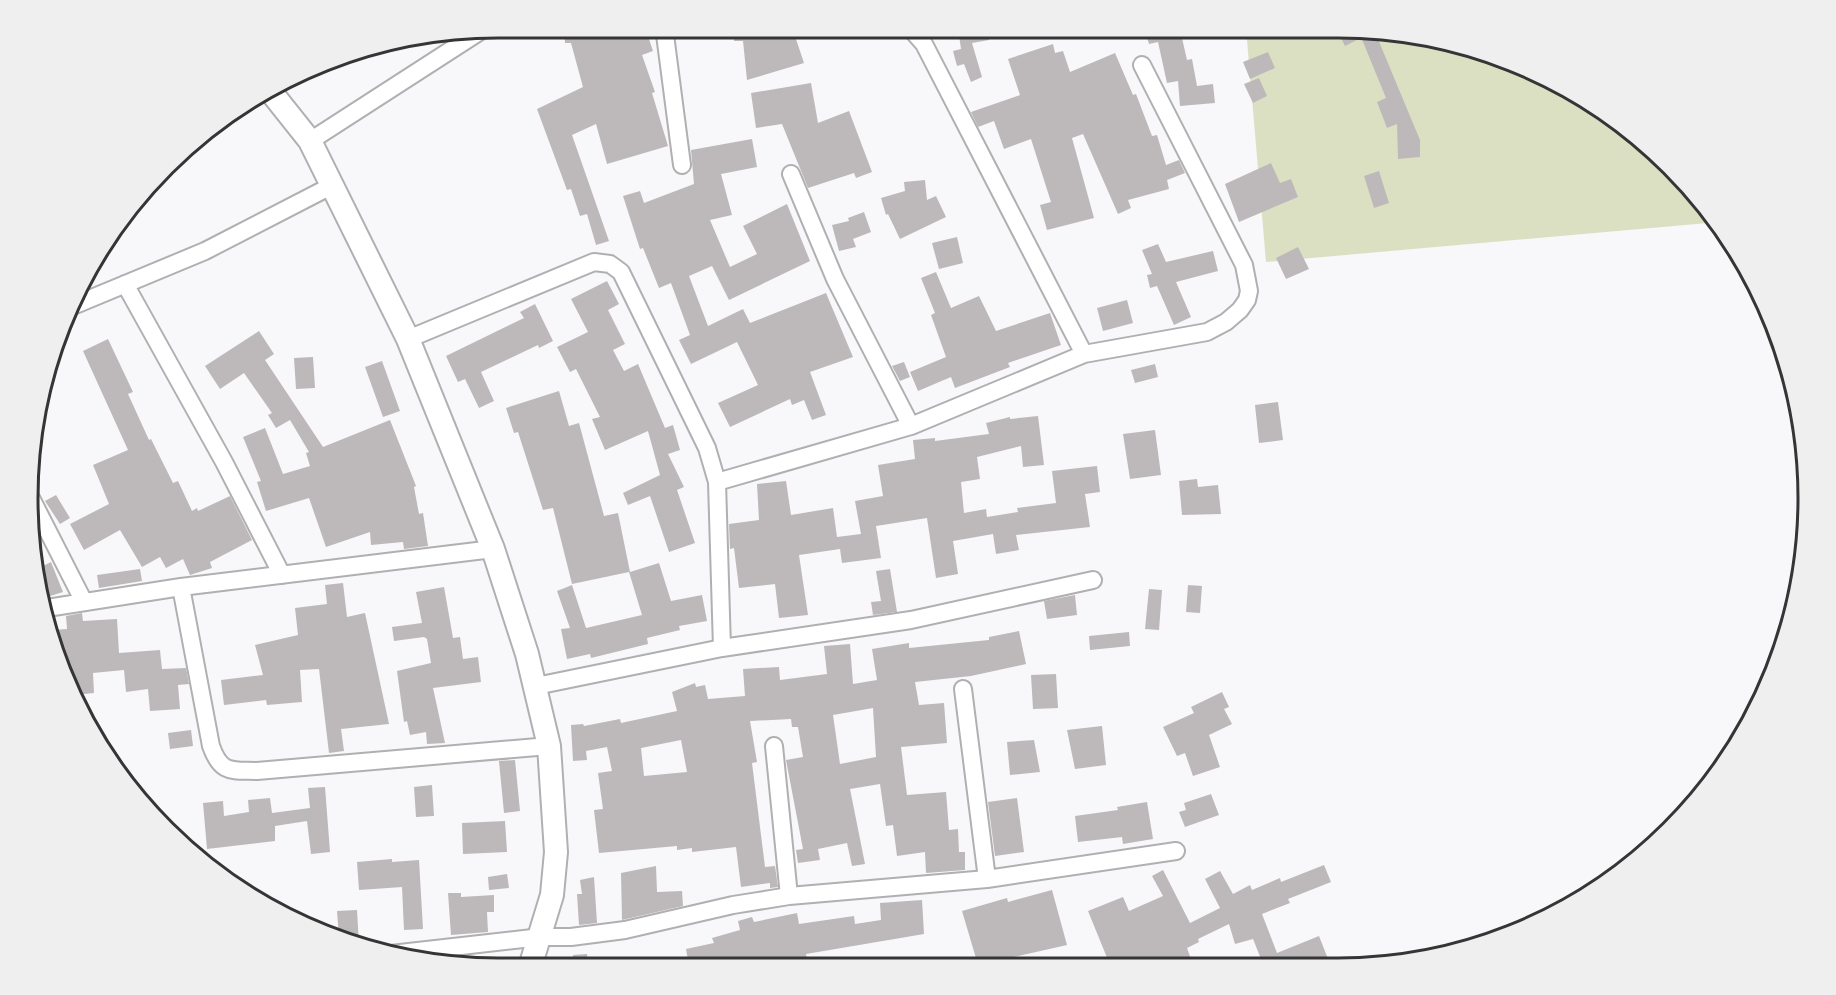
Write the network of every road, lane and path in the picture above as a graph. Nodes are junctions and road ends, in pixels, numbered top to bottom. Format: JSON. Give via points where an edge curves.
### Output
{"nodes":[{"id":1,"x":470,"y":38,"type":"edge"},
{"id":2,"x":665,"y":38,"type":"edge"},
{"id":3,"x":919,"y":38,"type":"edge"},
{"id":4,"x":1142,"y":66,"type":"dead end"},
{"id":5,"x":274,"y":95,"type":"edge"},
{"id":6,"x":310,"y":141,"type":"junction"},
{"id":7,"x":682,"y":165,"type":"dead end"},
{"id":8,"x":791,"y":174,"type":"dead end"},
{"id":9,"x":333,"y":185,"type":"junction"},
{"id":10,"x":125,"y":284,"type":"junction"},
{"id":11,"x":81,"y":302,"type":"edge"},
{"id":12,"x":408,"y":339,"type":"junction"},
{"id":13,"x":1084,"y":354,"type":"junction"},
{"id":14,"x":911,"y":426,"type":"junction"},
{"id":15,"x":717,"y":482,"type":"junction"},
{"id":16,"x":38,"y":512,"type":"edge"},
{"id":17,"x":493,"y":549,"type":"junction"},
{"id":18,"x":282,"y":575,"type":"junction"},
{"id":19,"x":1093,"y":580,"type":"dead end"},
{"id":20,"x":181,"y":587,"type":"junction"},
{"id":21,"x":83,"y":600,"type":"junction"},
{"id":22,"x":51,"y":607,"type":"edge"},
{"id":23,"x":722,"y":648,"type":"junction"},
{"id":24,"x":536,"y":686,"type":"junction"},
{"id":25,"x":963,"y":689,"type":"dead end"},
{"id":26,"x":549,"y":746,"type":"junction"},
{"id":27,"x":774,"y":746,"type":"dead end"},
{"id":28,"x":1176,"y":851,"type":"dead end"},
{"id":29,"x":987,"y":879,"type":"junction"},
{"id":30,"x":789,"y":896,"type":"junction"},
{"id":31,"x":541,"y":937,"type":"junction"},
{"id":32,"x":418,"y":951,"type":"edge"},
{"id":33,"x":533,"y":958,"type":"edge"}],
"edges":[{"from":1,"to":6,"type":"street"},
{"from":2,"to":7,"type":"street"},
{"from":3,"to":13,"type":"street"},
{"from":4,"to":13,"type":"street","via":[[1244,265],[1249,291],[1240,310],[1207,332]]},
{"from":5,"to":6,"type":"street"},
{"from":6,"to":9,"type":"street"},
{"from":8,"to":14,"type":"street","via":[[835,279]]},
{"from":9,"to":10,"type":"street","via":[[205,251]]},
{"from":9,"to":12,"type":"street"},
{"from":10,"to":11,"type":"street"},
{"from":10,"to":18,"type":"street"},
{"from":12,"to":15,"type":"street","via":[[594,262],[610,264],[621,272],[707,448]]},
{"from":12,"to":17,"type":"street"},
{"from":13,"to":14,"type":"street"},
{"from":14,"to":15,"type":"street"},
{"from":15,"to":23,"type":"street"},
{"from":16,"to":21,"type":"street"},
{"from":17,"to":18,"type":"street"},
{"from":17,"to":24,"type":"street"},
{"from":18,"to":20,"type":"street"},
{"from":19,"to":23,"type":"street","via":[[910,620]]},
{"from":20,"to":21,"type":"street"},
{"from":20,"to":26,"type":"street","via":[[211,746],[217,762],[228,770],[257,771]]},
{"from":21,"to":22,"type":"street"},
{"from":23,"to":24,"type":"street"},
{"from":24,"to":26,"type":"street"},
{"from":25,"to":29,"type":"street"},
{"from":26,"to":31,"type":"street","via":[[556,874]]},
{"from":27,"to":30,"type":"street"},
{"from":28,"to":29,"type":"street"},
{"from":29,"to":30,"type":"street"},
{"from":30,"to":31,"type":"street","via":[[625,930]]},
{"from":31,"to":32,"type":"street"},
{"from":31,"to":33,"type":"street"}]}
